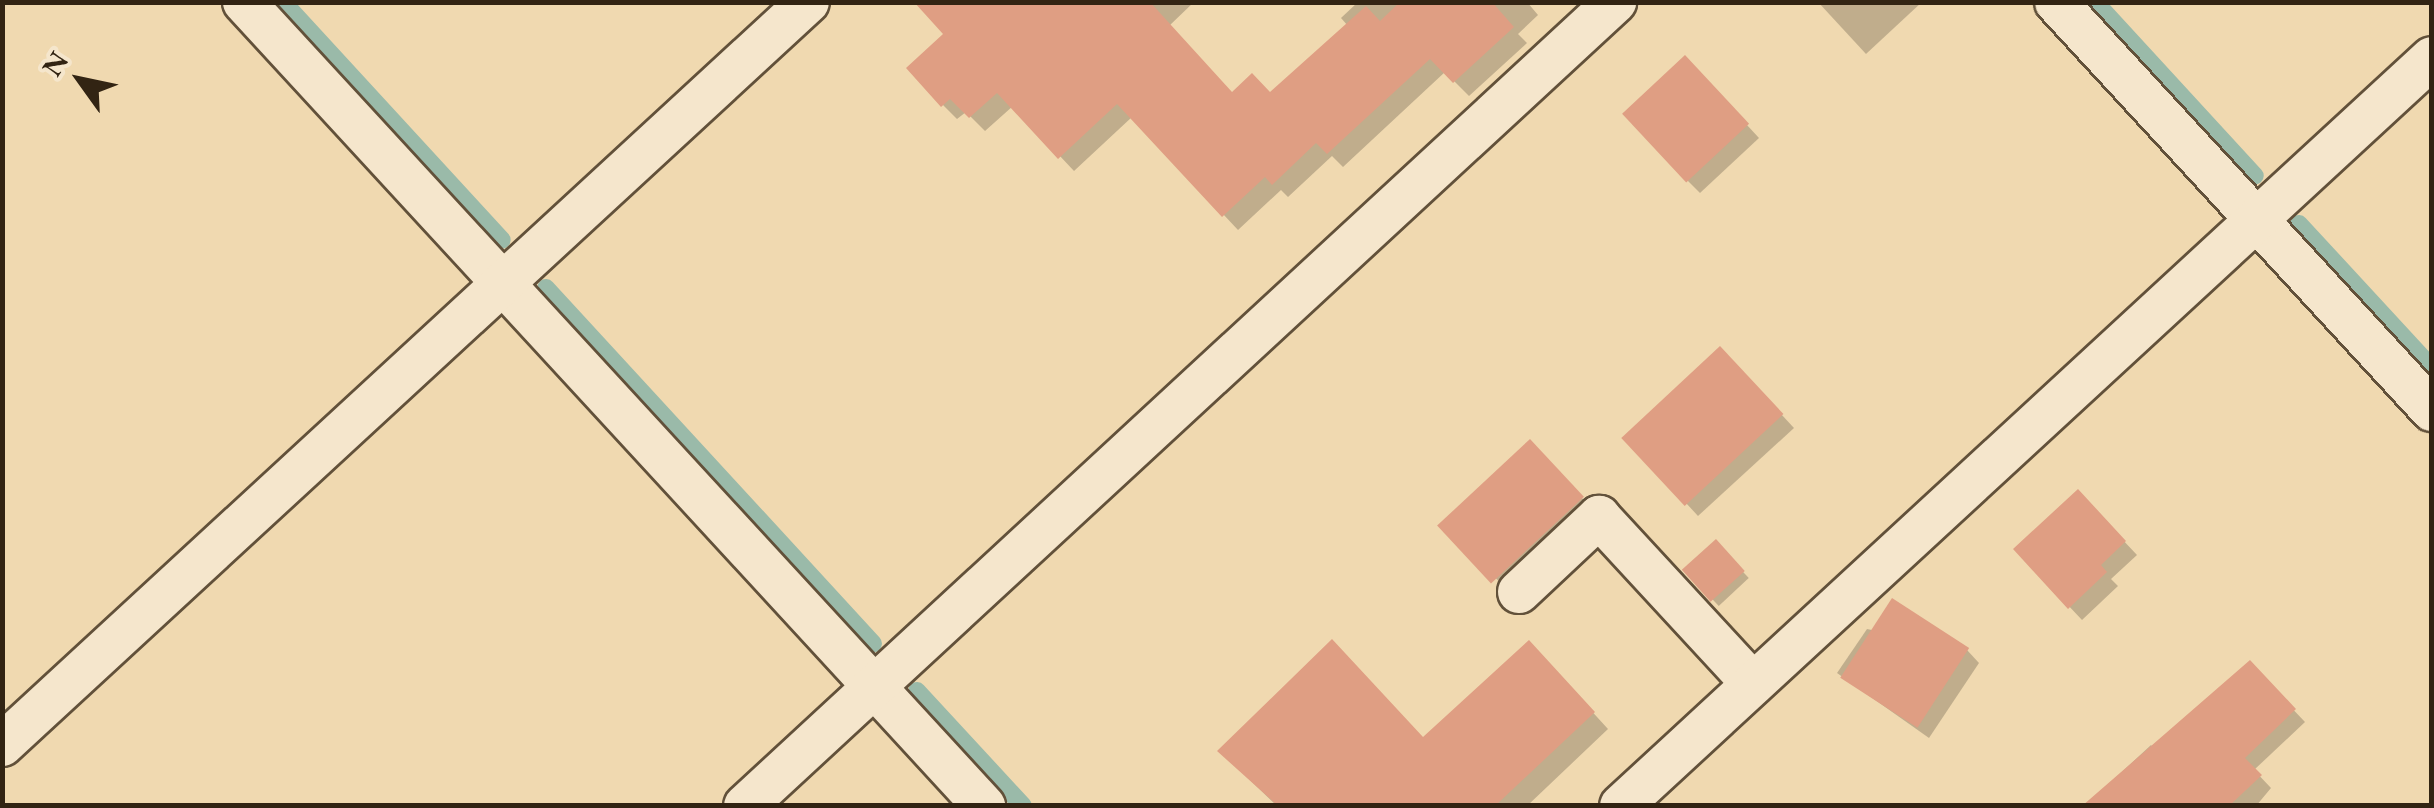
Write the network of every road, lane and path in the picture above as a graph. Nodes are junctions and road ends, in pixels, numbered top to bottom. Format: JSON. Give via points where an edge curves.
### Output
{"nodes":[{"id":1,"x":244,"y":2,"type":"edge"},
{"id":2,"x":808,"y":2,"type":"edge"},
{"id":3,"x":1615,"y":2,"type":"edge"},
{"id":4,"x":2056,"y":2,"type":"edge"},
{"id":5,"x":2432,"y":58,"type":"edge"},
{"id":6,"x":2256,"y":220,"type":"junction"},
{"id":7,"x":503,"y":284,"type":"junction"},
{"id":8,"x":2432,"y":410,"type":"edge"},
{"id":9,"x":1519,"y":592,"type":"dead end"},
{"id":10,"x":1753,"y":684,"type":"junction"},
{"id":11,"x":874,"y":686,"type":"junction"},
{"id":12,"x":2,"y":745,"type":"edge"},
{"id":13,"x":745,"y":806,"type":"edge"},
{"id":14,"x":984,"y":806,"type":"edge"},
{"id":15,"x":1621,"y":806,"type":"edge"}],
"edges":[{"from":1,"to":7,"type":"street"},
{"from":2,"to":7,"type":"street"},
{"from":3,"to":11,"type":"street"},
{"from":4,"to":6,"type":"street"},
{"from":5,"to":6,"type":"street"},
{"from":6,"to":8,"type":"street"},
{"from":6,"to":10,"type":"street"},
{"from":7,"to":11,"type":"street"},
{"from":7,"to":12,"type":"street"},
{"from":9,"to":10,"type":"street","via":[[1600,518]]},
{"from":10,"to":15,"type":"street"},
{"from":11,"to":13,"type":"street"},
{"from":11,"to":14,"type":"street"}]}
